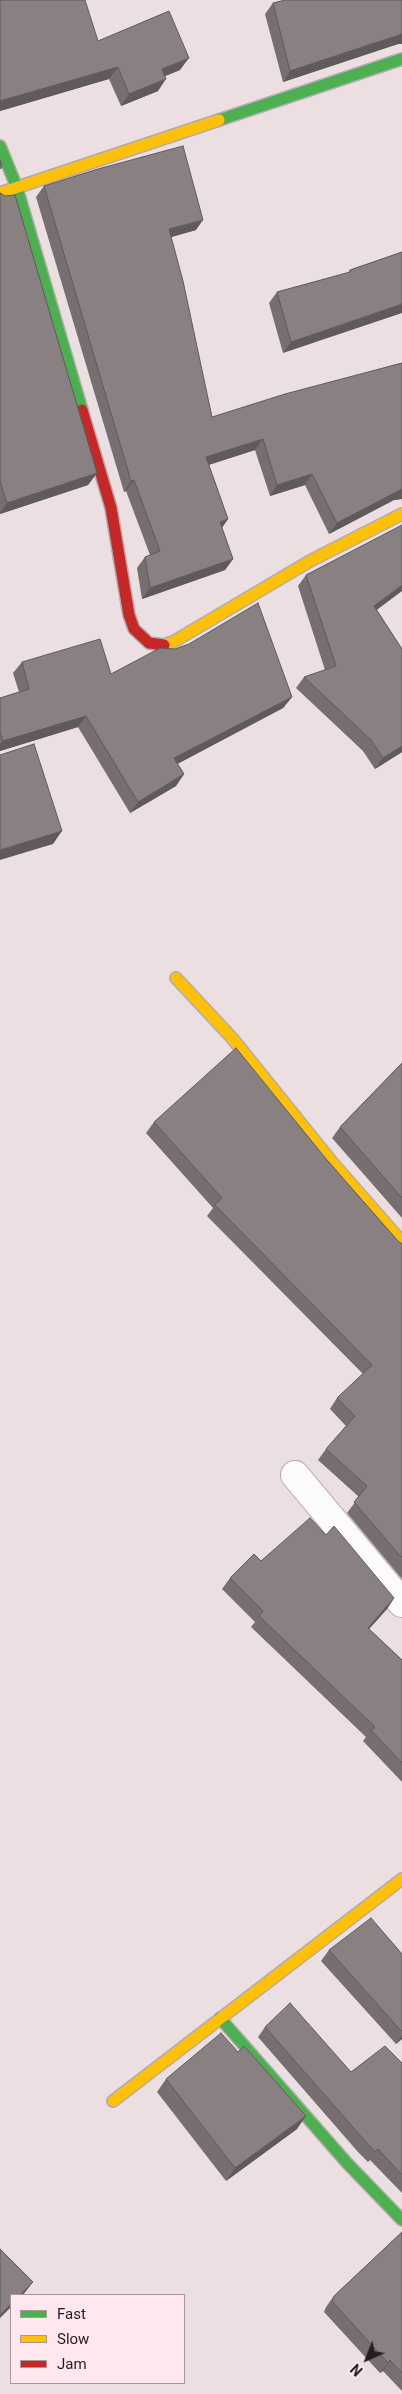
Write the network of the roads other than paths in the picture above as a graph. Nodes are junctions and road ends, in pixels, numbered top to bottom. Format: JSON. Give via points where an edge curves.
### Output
{"nodes":[{"id":1,"x":402,"y":59,"type":"edge"},
{"id":2,"x":0,"y":146,"type":"edge"},
{"id":3,"x":17,"y":188,"type":"junction"},
{"id":4,"x":0,"y":193,"type":"edge"},
{"id":5,"x":402,"y":514,"type":"edge"},
{"id":6,"x":176,"y":978,"type":"dead end"},
{"id":7,"x":402,"y":1242,"type":"edge"},
{"id":8,"x":295,"y":1475,"type":"dead end"},
{"id":9,"x":402,"y":1603,"type":"edge"},
{"id":10,"x":402,"y":1879,"type":"edge"},
{"id":11,"x":220,"y":2018,"type":"junction"},
{"id":12,"x":113,"y":2101,"type":"dead end"},
{"id":13,"x":402,"y":2220,"type":"edge"}],
"edges":[{"from":1,"to":3,"type":"street"},
{"from":2,"to":3,"type":"street"},
{"from":3,"to":4,"type":"street"},
{"from":3,"to":5,"type":"street","via":[[111,508],[129,615],[134,629],[149,643],[163,645],[173,642],[310,561]]},
{"from":6,"to":7,"type":"street","via":[[232,1038],[331,1161]]},
{"from":8,"to":9,"type":"street"},
{"from":10,"to":11,"type":"street"},
{"from":11,"to":12,"type":"street"},
{"from":11,"to":13,"type":"street","via":[[347,2163]]}]}
